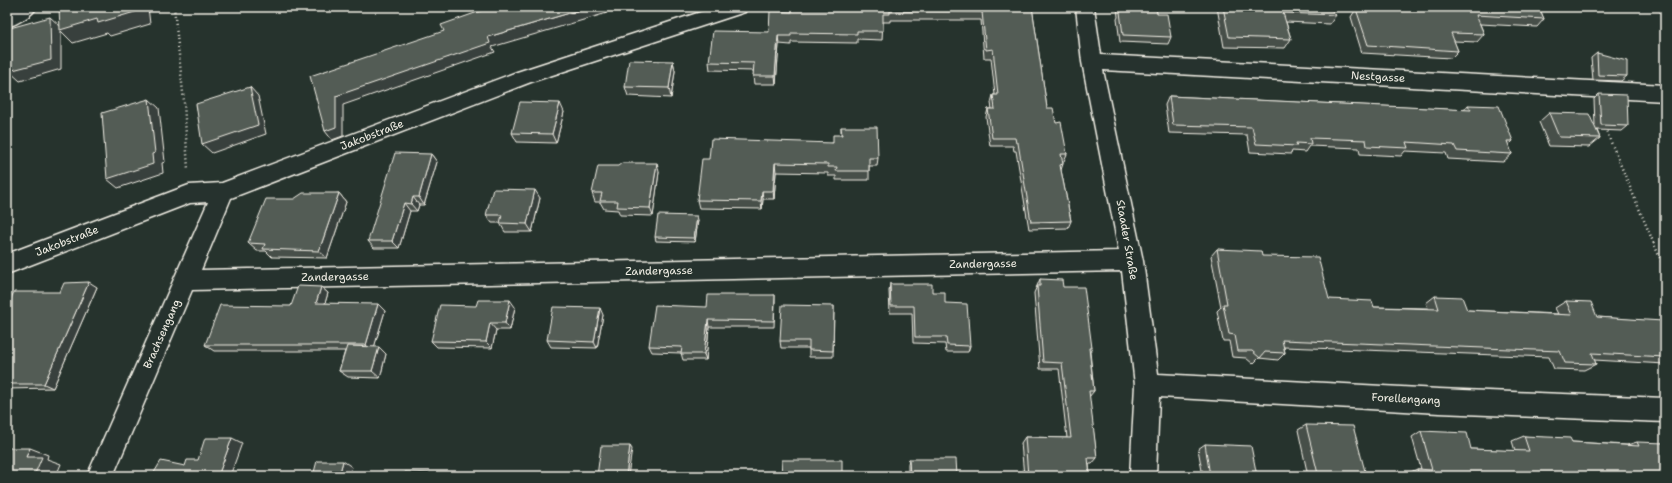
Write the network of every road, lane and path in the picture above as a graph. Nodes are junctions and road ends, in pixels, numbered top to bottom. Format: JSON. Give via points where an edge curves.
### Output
{"nodes":[{"id":1,"x":28,"y":7,"type":"edge"},
{"id":2,"x":174,"y":7,"type":"edge"},
{"id":3,"x":738,"y":7,"type":"edge"},
{"id":4,"x":1085,"y":7,"type":"edge"},
{"id":5,"x":7,"y":20,"type":"edge"},
{"id":6,"x":1092,"y":62,"type":"junction"},
{"id":7,"x":1588,"y":88,"type":"junction"},
{"id":8,"x":1665,"y":93,"type":"edge"},
{"id":9,"x":223,"y":192,"type":"junction"},
{"id":10,"x":189,"y":194,"type":"junction"},
{"id":11,"x":1132,"y":261,"type":"junction"},
{"id":12,"x":7,"y":264,"type":"edge"},
{"id":13,"x":1665,"y":270,"type":"edge"},
{"id":14,"x":186,"y":280,"type":"junction"},
{"id":15,"x":1147,"y":385,"type":"junction"},
{"id":16,"x":1665,"y":410,"type":"edge"},
{"id":17,"x":100,"y":476,"type":"edge"},
{"id":18,"x":1143,"y":476,"type":"edge"}],
"edges":[{"from":1,"to":5,"type":"street"},
{"from":2,"to":10,"type":"path","via":[[184,102]]},
{"from":3,"to":9,"type":"street","name":"Jakobstraße","via":[[524,77]]},
{"from":4,"to":6,"type":"street","name":"Staader Straße"},
{"from":6,"to":7,"type":"street","name":"Nestgasse"},
{"from":6,"to":11,"type":"street","name":"Staader Straße"},
{"from":7,"to":8,"type":"street","name":"Nestgasse"},
{"from":7,"to":13,"type":"path"},
{"from":9,"to":10,"type":"street","name":"Jakobstraße"},
{"from":9,"to":14,"type":"street","name":"Brachsengang"},
{"from":10,"to":12,"type":"street","name":"Jakobstraße"},
{"from":11,"to":14,"type":"street","name":"Zandergasse"},
{"from":11,"to":15,"type":"street","name":"Staader Straße"},
{"from":14,"to":17,"type":"street","name":"Brachsengang"},
{"from":15,"to":16,"type":"street","name":"Forellengang"},
{"from":15,"to":18,"type":"street","name":"Staader Straße"}]}
